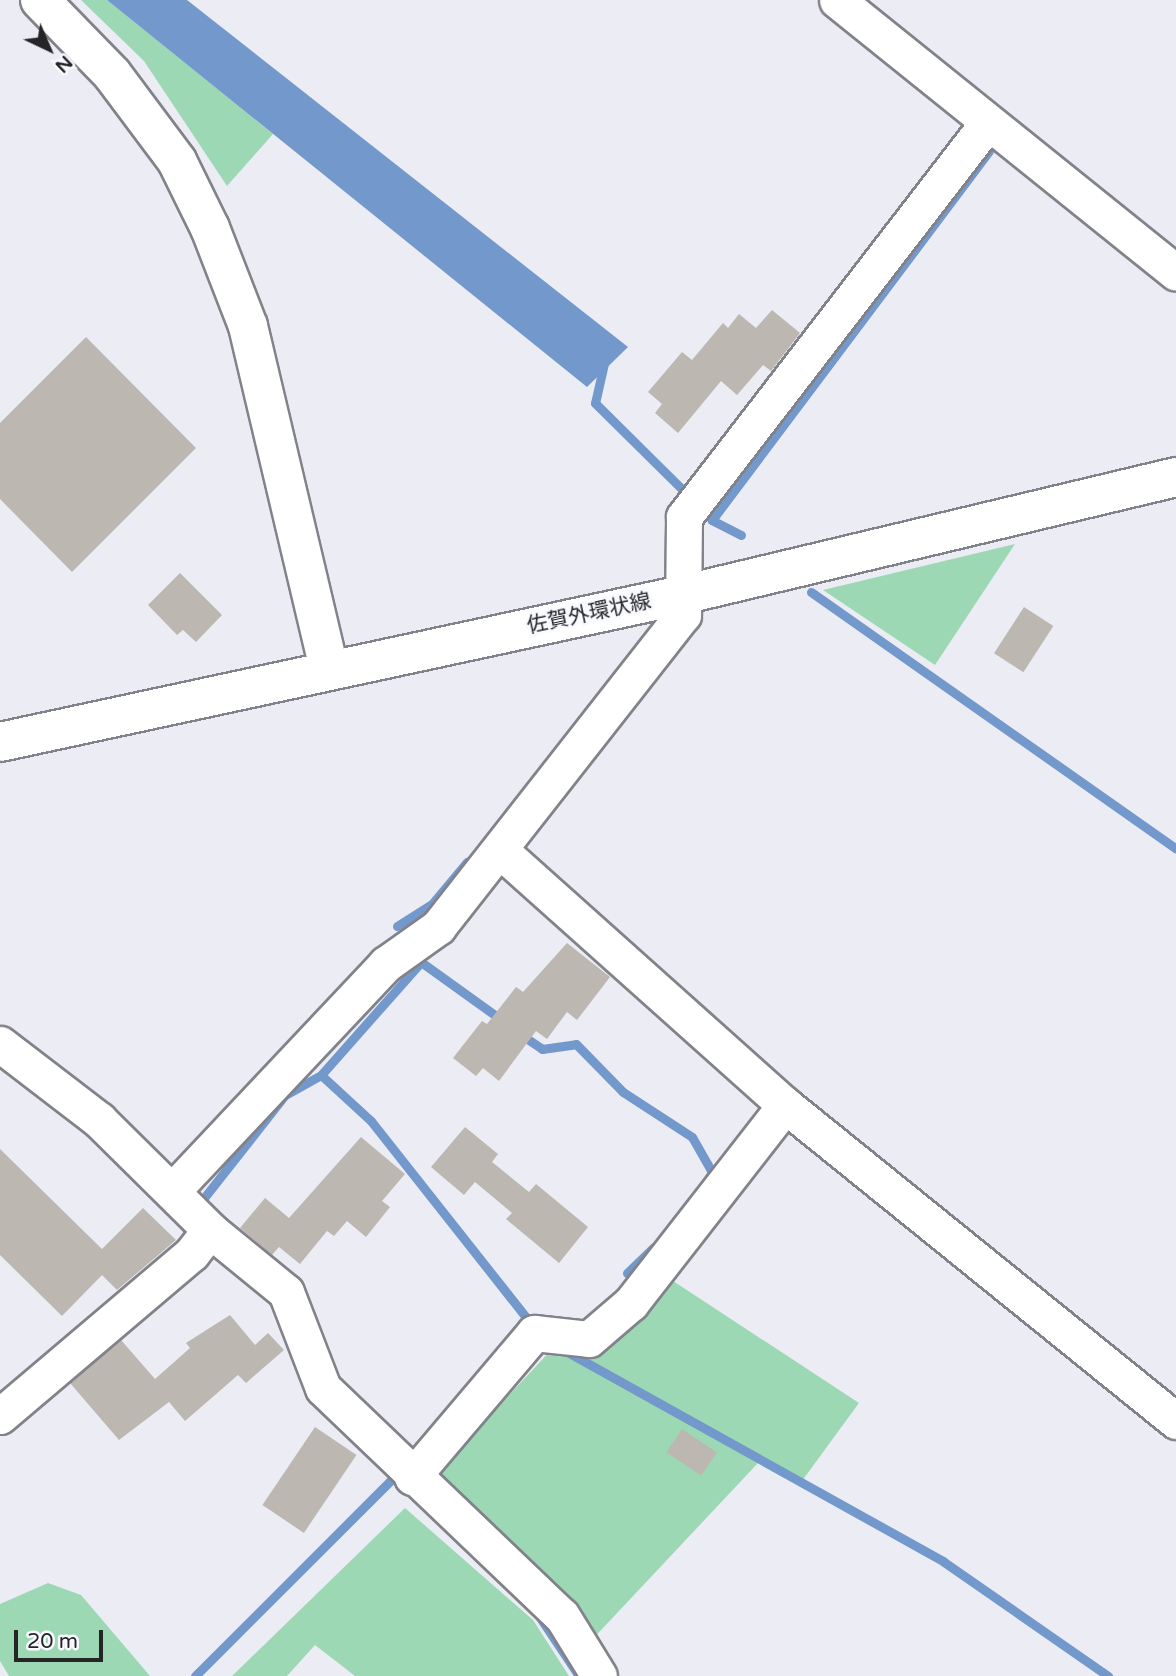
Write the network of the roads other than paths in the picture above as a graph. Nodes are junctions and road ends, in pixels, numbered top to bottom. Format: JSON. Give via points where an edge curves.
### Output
{"nodes":[{"id":1,"x":40,"y":0,"type":"edge"},
{"id":2,"x":837,"y":0,"type":"edge"},
{"id":3,"x":989,"y":122,"type":"junction"},
{"id":4,"x":1176,"y":273,"type":"edge"},
{"id":5,"x":1176,"y":477,"type":"edge"},
{"id":6,"x":682,"y":595,"type":"junction"},
{"id":7,"x":329,"y":669,"type":"junction"},
{"id":8,"x":0,"y":742,"type":"edge"},
{"id":9,"x":502,"y":852,"type":"junction"},
{"id":10,"x":0,"y":1044,"type":"edge"},
{"id":11,"x":785,"y":1105,"type":"junction"},
{"id":12,"x":192,"y":1217,"type":"junction"},
{"id":13,"x":0,"y":1416,"type":"edge"},
{"id":14,"x":1176,"y":1421,"type":"edge"},
{"id":15,"x":412,"y":1477,"type":"junction"},
{"id":16,"x":599,"y":1676,"type":"edge"}],
"edges":[{"from":1,"to":7,"type":"main road","via":[[112,74],[177,161],[210,228],[248,326]]},
{"from":2,"to":3,"type":"street"},
{"from":3,"to":4,"type":"street"},
{"from":3,"to":6,"type":"street","via":[[684,517]]},
{"from":5,"to":6,"type":"main road","name":"佐賀外環状線"},
{"from":6,"to":7,"type":"main road","name":"佐賀外環状線"},
{"from":6,"to":9,"type":"street","via":[[684,615]]},
{"from":7,"to":8,"type":"main road","name":"佐賀外環状線"},
{"from":9,"to":11,"type":"street"},
{"from":9,"to":12,"type":"street","via":[[438,927],[386,964]]},
{"from":10,"to":12,"type":"street"},
{"from":11,"to":14,"type":"street"},
{"from":11,"to":15,"type":"street","via":[[631,1303],[589,1339],[534,1333]]},
{"from":12,"to":13,"type":"street"},
{"from":12,"to":15,"type":"street","via":[[286,1292],[323,1388]]},
{"from":15,"to":16,"type":"street","via":[[562,1616]]}]}
